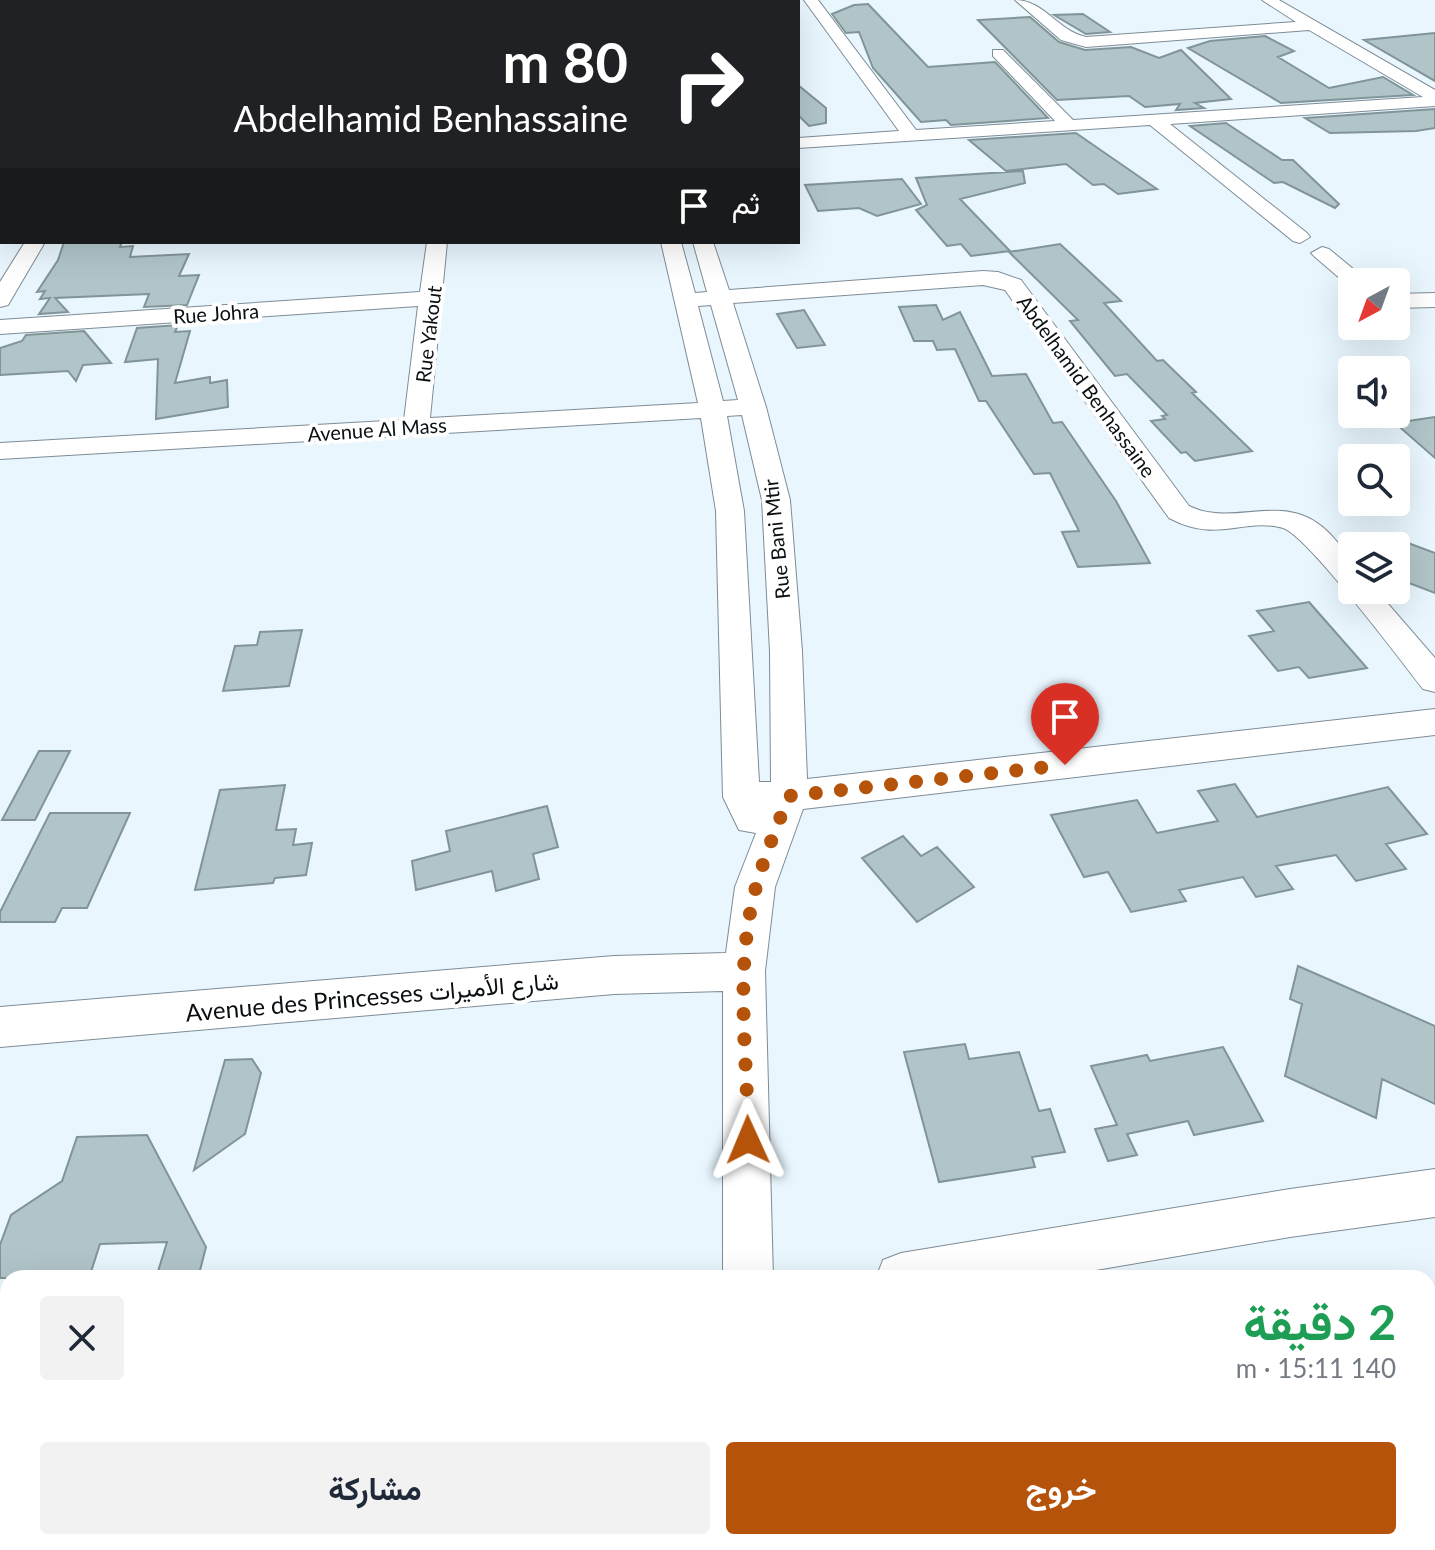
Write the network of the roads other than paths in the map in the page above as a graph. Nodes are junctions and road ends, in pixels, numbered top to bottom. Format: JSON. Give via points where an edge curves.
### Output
{"nodes":[{"id":1,"x":811,"y":0,"type":"edge"},
{"id":2,"x":1022,"y":0,"type":"edge"},
{"id":3,"x":1269,"y":0,"type":"edge"},
{"id":4,"x":1312,"y":25,"type":"junction"},
{"id":5,"x":998,"y":53,"type":"dead end"},
{"id":6,"x":1435,"y":99,"type":"edge"},
{"id":7,"x":1153,"y":119,"type":"junction"},
{"id":8,"x":1069,"y":125,"type":"junction"},
{"id":9,"x":911,"y":135,"type":"junction"},
{"id":10,"x":800,"y":143,"type":"edge"},
{"id":11,"x":1300,"y":237,"type":"dead end"},
{"id":12,"x":34,"y":244,"type":"edge"},
{"id":13,"x":437,"y":244,"type":"edge"},
{"id":14,"x":672,"y":244,"type":"edge"},
{"id":15,"x":704,"y":244,"type":"edge"},
{"id":16,"x":1322,"y":253,"type":"dead end"},
{"id":17,"x":1341,"y":268,"type":"edge"},
{"id":18,"x":433,"y":298,"type":"junction"},
{"id":19,"x":721,"y":299,"type":"junction"},
{"id":20,"x":0,"y":300,"type":"edge"},
{"id":21,"x":687,"y":300,"type":"junction"},
{"id":22,"x":1435,"y":300,"type":"edge"},
{"id":23,"x":1410,"y":301,"type":"edge"},
{"id":24,"x":0,"y":327,"type":"edge"},
{"id":25,"x":753,"y":407,"type":"junction"},
{"id":26,"x":713,"y":411,"type":"junction"},
{"id":27,"x":416,"y":426,"type":"junction"},
{"id":28,"x":0,"y":451,"type":"edge"},
{"id":29,"x":1338,"y":565,"type":"edge"},
{"id":30,"x":1371,"y":604,"type":"edge"},
{"id":31,"x":1435,"y":680,"type":"edge"},
{"id":32,"x":1435,"y":722,"type":"edge"},
{"id":33,"x":789,"y":796,"type":"junction"},
{"id":34,"x":741,"y":797,"type":"junction"},
{"id":35,"x":767,"y":850,"type":"junction"},
{"id":36,"x":744,"y":971,"type":"junction"},
{"id":37,"x":0,"y":1027,"type":"edge"},
{"id":38,"x":1435,"y":1193,"type":"edge"},
{"id":39,"x":748,"y":1270,"type":"edge"},
{"id":40,"x":949,"y":1270,"type":"edge"}],
"edges":[{"from":1,"to":9,"type":"street"},
{"from":2,"to":4,"type":"street","via":[[1066,37],[1086,42]]},
{"from":3,"to":4,"type":"street"},
{"from":4,"to":6,"type":"street"},
{"from":5,"to":8,"type":"street"},
{"from":6,"to":7,"type":"street"},
{"from":7,"to":8,"type":"street"},
{"from":7,"to":11,"type":"street"},
{"from":8,"to":9,"type":"street"},
{"from":9,"to":10,"type":"street"},
{"from":12,"to":20,"type":"street"},
{"from":13,"to":18,"type":"street","name":"Rue Yakout"},
{"from":14,"to":21,"type":"street","name":"Rue Bani Mtir"},
{"from":15,"to":19,"type":"street","name":"Rue Bani Mtir"},
{"from":16,"to":17,"type":"street"},
{"from":18,"to":24,"type":"street","name":"Rue Johra"},
{"from":18,"to":27,"type":"street","name":"Rue Yakout"},
{"from":19,"to":21,"type":"street","name":"Abdelhamid Benhassaine"},
{"from":19,"to":25,"type":"street","name":"Rue Bani Mtir"},
{"from":19,"to":29,"type":"street","name":"Abdelhamid Benhassaine","via":[[1005,280],[1179,512],[1209,523],[1262,516],[1300,526]]},
{"from":21,"to":26,"type":"street","name":"Rue Bani Mtir"},
{"from":22,"to":23,"type":"street"},
{"from":25,"to":26,"type":"street","name":"Avenue Al Mass"},
{"from":25,"to":33,"type":"street","name":"Rue Bani Mtir","via":[[776,500]]},
{"from":26,"to":27,"type":"street","name":"Avenue Al Mass"},
{"from":26,"to":34,"type":"street","name":"Rue Bani Mtir","via":[[730,511]]},
{"from":27,"to":28,"type":"street","name":"Avenue Al Mass"},
{"from":30,"to":31,"type":"street"},
{"from":32,"to":33,"type":"street"},
{"from":33,"to":34,"type":"street"},
{"from":33,"to":35,"type":"street"},
{"from":34,"to":35,"type":"street"},
{"from":35,"to":36,"type":"street","via":[[749,917]]},
{"from":36,"to":37,"type":"street","name":"Avenue des Princesses شارع الأميرات","via":[[614,975]]},
{"from":36,"to":39,"type":"street"},
{"from":38,"to":40,"type":"street"}]}
